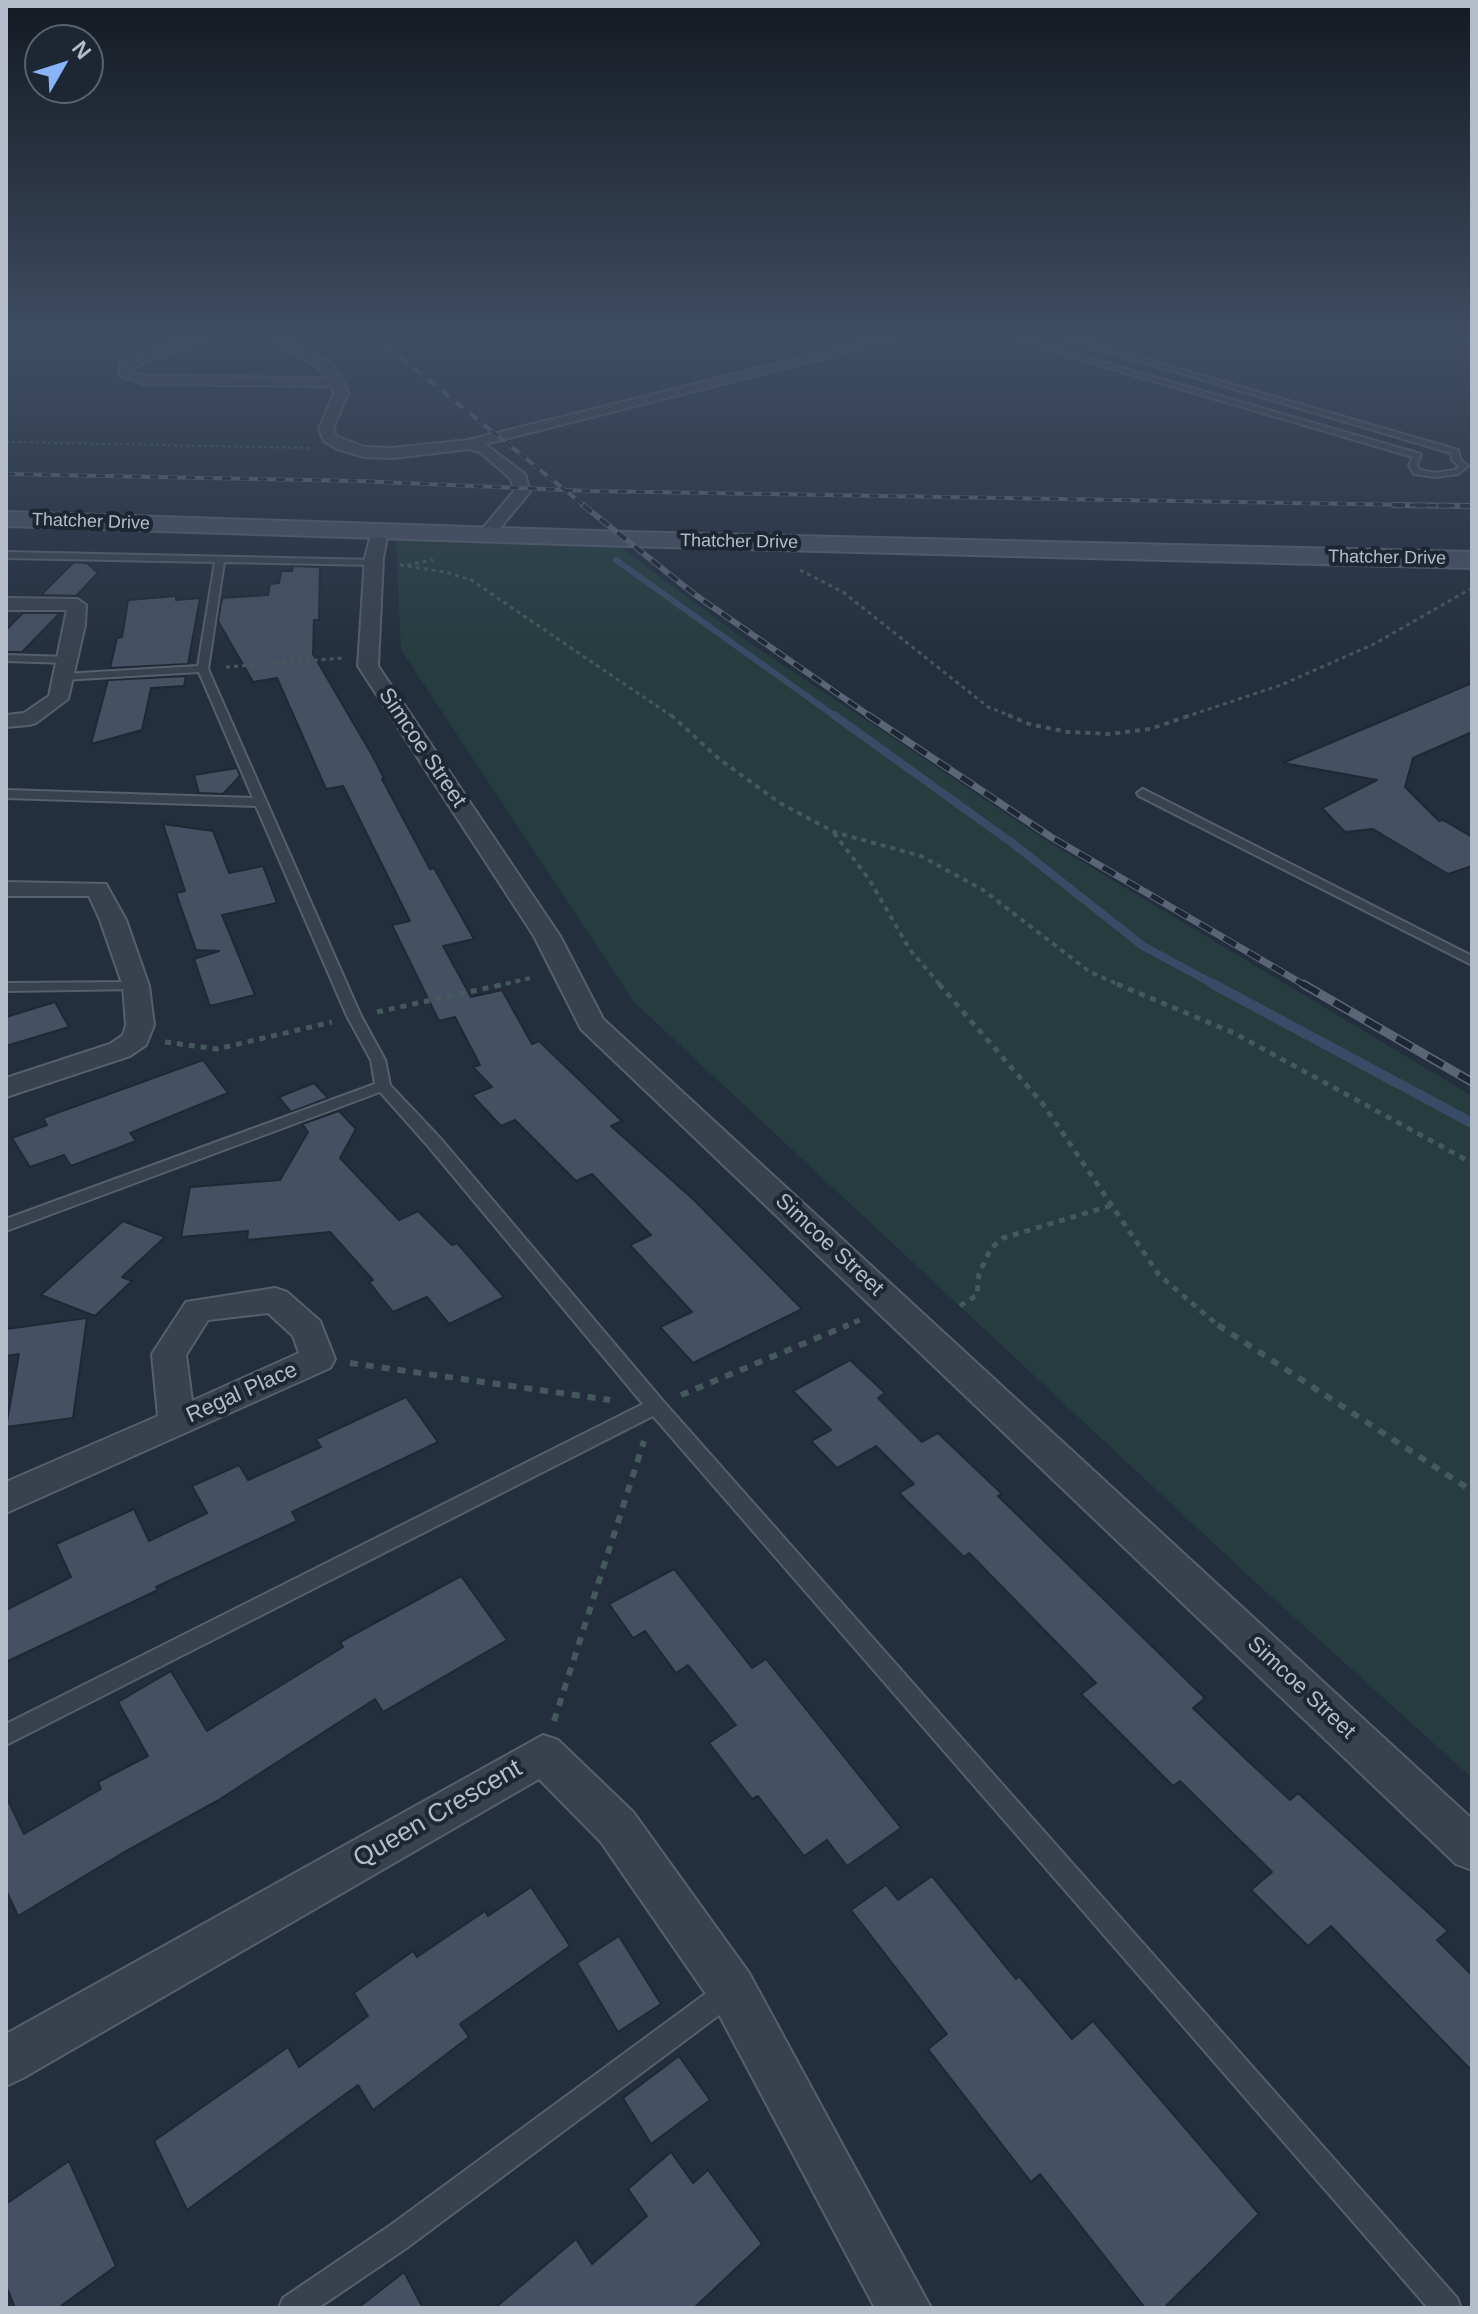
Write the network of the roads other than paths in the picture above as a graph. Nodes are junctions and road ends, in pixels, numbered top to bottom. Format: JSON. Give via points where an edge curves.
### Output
{"nodes":[{"id":1,"x":350,"y":448,"type":"edge"},
{"id":2,"x":436,"y":448,"type":"edge"},
{"id":3,"x":482,"y":448,"type":"edge"},
{"id":4,"x":1390,"y":448,"type":"edge"},
{"id":5,"x":1441,"y":448,"type":"edge"},
{"id":6,"x":6,"y":519,"type":"edge"},
{"id":7,"x":485,"y":535,"type":"junction"},
{"id":8,"x":377,"y":547,"type":"junction"},
{"id":9,"x":6,"y":555,"type":"edge"},
{"id":10,"x":220,"y":559,"type":"junction"},
{"id":11,"x":1472,"y":560,"type":"edge"},
{"id":12,"x":6,"y":604,"type":"edge"},
{"id":13,"x":6,"y":658,"type":"edge"},
{"id":14,"x":65,"y":669,"type":"junction"},
{"id":15,"x":203,"y":669,"type":"junction"},
{"id":16,"x":6,"y":721,"type":"edge"},
{"id":17,"x":1143,"y":793,"type":"dead end"},
{"id":18,"x":6,"y":794,"type":"edge"},
{"id":19,"x":259,"y":802,"type":"junction"},
{"id":20,"x":6,"y":889,"type":"edge"},
{"id":21,"x":1472,"y":961,"type":"edge"},
{"id":22,"x":136,"y":986,"type":"junction"},
{"id":23,"x":6,"y":987,"type":"edge"},
{"id":24,"x":383,"y":1086,"type":"junction"},
{"id":25,"x":6,"y":1088,"type":"edge"},
{"id":26,"x":6,"y":1225,"type":"edge"},
{"id":27,"x":656,"y":1406,"type":"junction"},
{"id":28,"x":177,"y":1423,"type":"junction"},
{"id":29,"x":6,"y":1498,"type":"edge"},
{"id":30,"x":6,"y":1735,"type":"edge"},
{"id":31,"x":1472,"y":1849,"type":"edge"},
{"id":32,"x":732,"y":1990,"type":"junction"},
{"id":33,"x":6,"y":2061,"type":"edge"},
{"id":34,"x":293,"y":2308,"type":"edge"},
{"id":35,"x":904,"y":2308,"type":"edge"},
{"id":36,"x":1447,"y":2308,"type":"edge"}],
"edges":[{"from":1,"to":2,"type":"street","via":[[393,453]]},
{"from":3,"to":7,"type":"street","via":[[519,477],[522,492]]},
{"from":4,"to":5,"type":"lane","via":[[1418,456],[1413,465],[1417,472],[1458,472],[1464,466],[1455,452]]},
{"from":6,"to":8,"type":"main road","name":"Thatcher Drive"},
{"from":7,"to":8,"type":"main road","name":"Thatcher Drive"},
{"from":7,"to":11,"type":"main road","name":"Thatcher Drive"},
{"from":8,"to":10,"type":"lane"},
{"from":8,"to":31,"type":"street","name":"Simcoe Street","via":[[368,666],[547,936],[591,1023]]},
{"from":9,"to":10,"type":"lane"},
{"from":10,"to":15,"type":"lane"},
{"from":12,"to":14,"type":"street","via":[[77,605]]},
{"from":13,"to":14,"type":"lane"},
{"from":14,"to":15,"type":"lane"},
{"from":14,"to":16,"type":"street","via":[[58,699],[29,719]]},
{"from":15,"to":19,"type":"lane"},
{"from":17,"to":21,"type":"lane"},
{"from":18,"to":19,"type":"lane"},
{"from":19,"to":24,"type":"lane","via":[[378,1060]]},
{"from":20,"to":22,"type":"street","via":[[97,889]]},
{"from":22,"to":23,"type":"lane"},
{"from":22,"to":25,"type":"street","via":[[136,1039],[120,1050]]},
{"from":24,"to":26,"type":"lane"},
{"from":24,"to":27,"type":"lane"},
{"from":27,"to":30,"type":"lane"},
{"from":27,"to":36,"type":"lane"},
{"from":28,"to":28,"type":"street","name":"Regal Place","via":[[169,1354],[198,1310],[275,1300],[308,1330],[318,1359]]},
{"from":28,"to":29,"type":"street","name":"Regal Place"},
{"from":32,"to":33,"type":"street","name":"Queen Crescent","via":[[617,1827],[543,1754]]},
{"from":32,"to":34,"type":"lane","via":[[398,2237]]},
{"from":32,"to":35,"type":"street","name":"Queen Crescent"}]}
